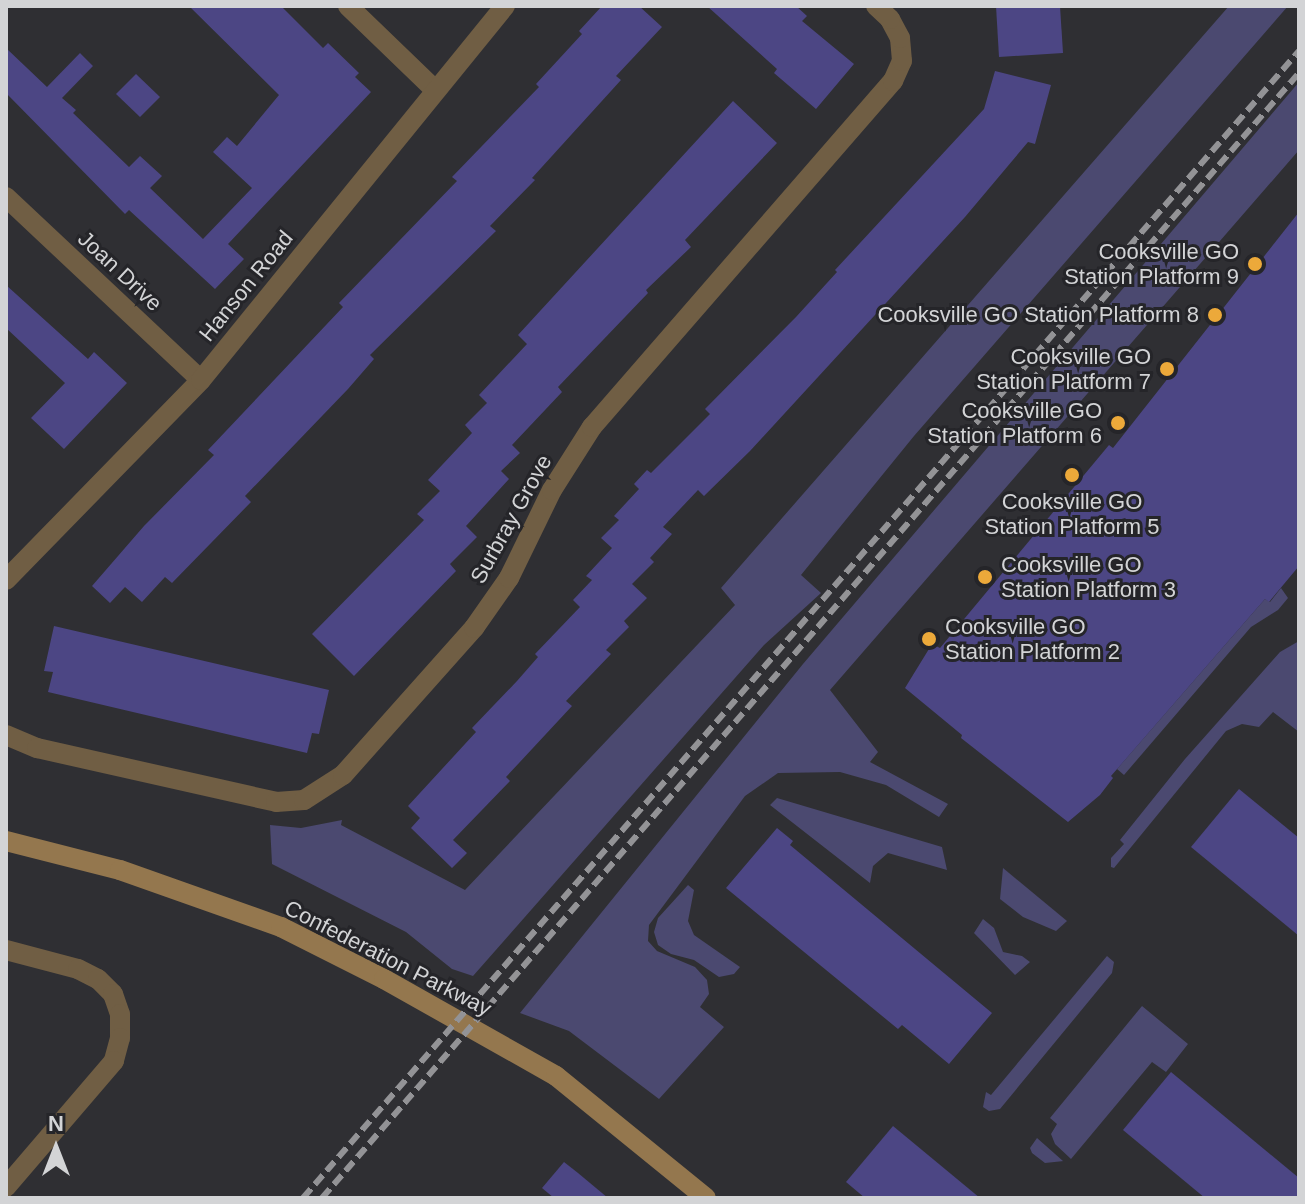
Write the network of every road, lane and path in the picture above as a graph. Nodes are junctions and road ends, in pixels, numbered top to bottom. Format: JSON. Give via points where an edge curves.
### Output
{"nodes":[{"id":1,"x":348,"y":6,"type":"edge"},
{"id":2,"x":505,"y":6,"type":"edge"},
{"id":3,"x":876,"y":6,"type":"edge"},
{"id":4,"x":435,"y":90,"type":"junction"},
{"id":5,"x":6,"y":197,"type":"edge"},
{"id":6,"x":201,"y":380,"type":"junction"},
{"id":7,"x":6,"y":580,"type":"edge"},
{"id":8,"x":6,"y":735,"type":"edge"},
{"id":9,"x":6,"y":841,"type":"edge"},
{"id":10,"x":6,"y":950,"type":"edge"},
{"id":11,"x":6,"y":1187,"type":"edge"},
{"id":12,"x":706,"y":1198,"type":"edge"}],
"edges":[{"from":1,"to":4,"type":"street"},
{"from":2,"to":4,"type":"street","name":"Hanson Road"},
{"from":3,"to":8,"type":"street","name":"Surbray Grove","via":[[900,38],[902,61],[893,81],[592,427],[552,490],[509,578],[474,628],[343,775],[304,800],[276,802],[37,748]]},
{"from":4,"to":6,"type":"street","name":"Hanson Road"},
{"from":5,"to":6,"type":"street","name":"Joan Drive"},
{"from":6,"to":7,"type":"street","name":"Hanson Road"},
{"from":9,"to":12,"type":"street","name":"Confederation Parkway","via":[[120,870],[281,927],[384,979],[556,1076]]},
{"from":10,"to":11,"type":"street","via":[[98,979],[113,994],[120,1038],[114,1061]]}]}
